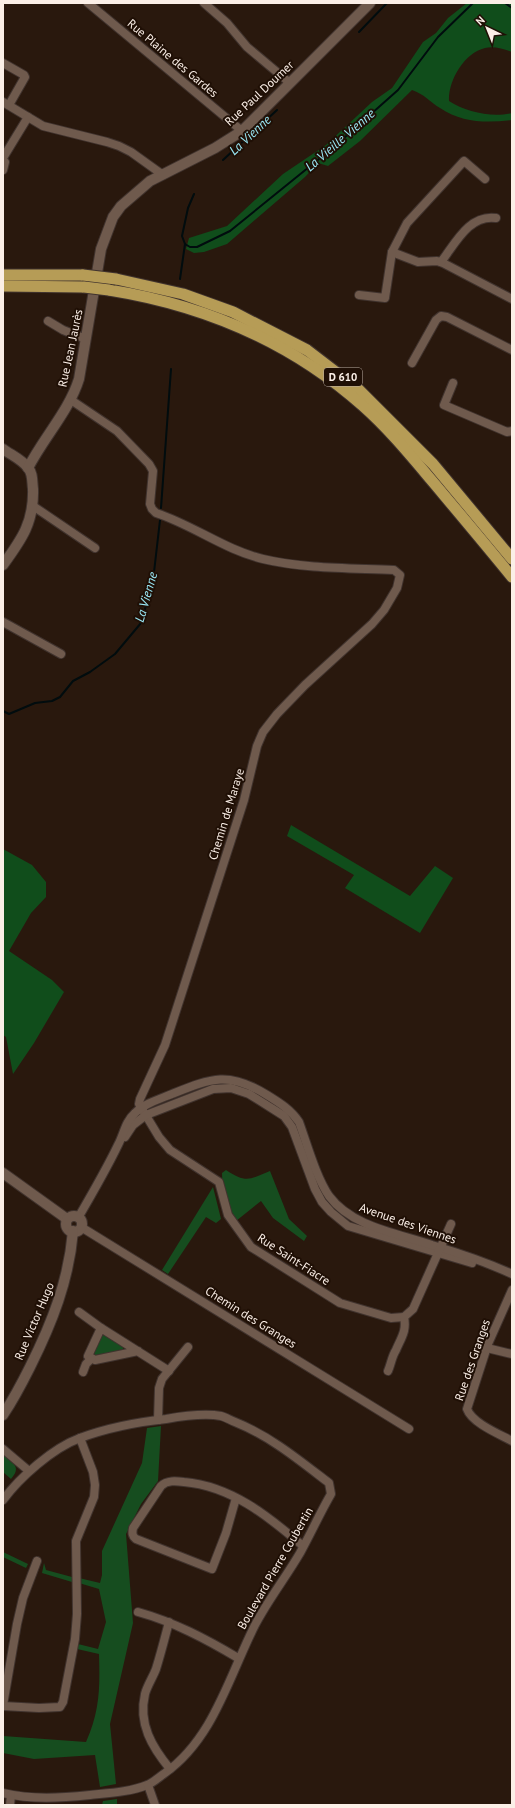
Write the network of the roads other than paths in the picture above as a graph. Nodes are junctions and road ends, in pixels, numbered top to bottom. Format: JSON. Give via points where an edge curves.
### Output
{"nodes":[{"id":1,"x":88,"y":3,"type":"edge"},
{"id":2,"x":204,"y":3,"type":"edge"},
{"id":3,"x":368,"y":4,"type":"edge"},
{"id":4,"x":3,"y":63,"type":"edge"},
{"id":5,"x":290,"y":83,"type":"junction"},
{"id":6,"x":6,"y":104,"type":"edge"},
{"id":7,"x":28,"y":117,"type":"junction"},
{"id":8,"x":242,"y":131,"type":"junction"},
{"id":9,"x":3,"y":159,"type":"edge"},
{"id":10,"x":3,"y":170,"type":"edge"},
{"id":11,"x":162,"y":175,"type":"junction"},
{"id":12,"x":485,"y":179,"type":"dead end"},
{"id":13,"x":150,"y":181,"type":"joint"},
{"id":14,"x":496,"y":218,"type":"dead end"},
{"id":15,"x":392,"y":252,"type":"junction"},
{"id":16,"x":441,"y":262,"type":"junction"},
{"id":17,"x":3,"y":275,"type":"edge"},
{"id":18,"x":3,"y":286,"type":"edge"},
{"id":19,"x":359,"y":295,"type":"dead end"},
{"id":20,"x":512,"y":299,"type":"edge"},
{"id":21,"x":48,"y":321,"type":"dead end"},
{"id":22,"x":86,"y":339,"type":"junction"},
{"id":23,"x":512,"y":350,"type":"edge"},
{"id":24,"x":412,"y":363,"type":"dead end"},
{"id":25,"x":453,"y":383,"type":"dead end"},
{"id":26,"x":71,"y":400,"type":"junction"},
{"id":27,"x":512,"y":431,"type":"edge"},
{"id":28,"x":3,"y":450,"type":"edge"},
{"id":29,"x":28,"y":468,"type":"junction"},
{"id":30,"x":33,"y":506,"type":"junction"},
{"id":31,"x":96,"y":548,"type":"dead end"},
{"id":32,"x":512,"y":559,"type":"edge"},
{"id":33,"x":3,"y":565,"type":"edge"},
{"id":34,"x":512,"y":577,"type":"edge"},
{"id":35,"x":3,"y":622,"type":"edge"},
{"id":36,"x":61,"y":654,"type":"dead end"},
{"id":37,"x":141,"y":1108,"type":"junction"},
{"id":38,"x":146,"y":1115,"type":"junction"},
{"id":39,"x":119,"y":1144,"type":"junction"},
{"id":40,"x":3,"y":1173,"type":"edge"},
{"id":41,"x":451,"y":1224,"type":"dead end"},
{"id":42,"x":77,"y":1225,"type":"junction"},
{"id":43,"x":438,"y":1250,"type":"junction"},
{"id":44,"x":512,"y":1274,"type":"edge"},
{"id":45,"x":512,"y":1290,"type":"edge"},
{"id":46,"x":80,"y":1312,"type":"dead end"},
{"id":47,"x":404,"y":1317,"type":"junction"},
{"id":48,"x":101,"y":1328,"type":"junction"},
{"id":49,"x":188,"y":1347,"type":"dead end"},
{"id":50,"x":487,"y":1348,"type":"junction"},
{"id":51,"x":138,"y":1351,"type":"junction"},
{"id":52,"x":512,"y":1354,"type":"edge"},
{"id":53,"x":91,"y":1359,"type":"junction"},
{"id":54,"x":388,"y":1370,"type":"dead end"},
{"id":55,"x":169,"y":1371,"type":"junction"},
{"id":56,"x":84,"y":1372,"type":"dead end"},
{"id":57,"x":3,"y":1415,"type":"edge"},
{"id":58,"x":158,"y":1420,"type":"junction"},
{"id":59,"x":408,"y":1429,"type":"dead end"},
{"id":60,"x":80,"y":1438,"type":"junction"},
{"id":61,"x":512,"y":1441,"type":"edge"},
{"id":62,"x":3,"y":1449,"type":"edge"},
{"id":63,"x":29,"y":1471,"type":"junction"},
{"id":64,"x":236,"y":1498,"type":"junction"},
{"id":65,"x":3,"y":1500,"type":"edge"},
{"id":66,"x":303,"y":1546,"type":"junction"},
{"id":67,"x":37,"y":1561,"type":"dead end"},
{"id":68,"x":138,"y":1612,"type":"dead end"},
{"id":69,"x":169,"y":1622,"type":"junction"},
{"id":70,"x":238,"y":1658,"type":"junction"},
{"id":71,"x":3,"y":1706,"type":"edge"},
{"id":72,"x":170,"y":1769,"type":"junction"},
{"id":73,"x":148,"y":1785,"type":"junction"},
{"id":74,"x":7,"y":1794,"type":"edge"},
{"id":75,"x":10,"y":1805,"type":"edge"},
{"id":76,"x":155,"y":1805,"type":"edge"}],
"edges":[{"from":1,"to":8,"type":"street","name":"Rue Plaine des Gardes"},
{"from":2,"to":5,"type":"street","via":[[227,23],[247,47]]},
{"from":3,"to":5,"type":"street","name":"Rue Paul Doumer"},
{"from":4,"to":6,"type":"street","via":[[25,78]]},
{"from":5,"to":8,"type":"street","name":"Rue Paul Doumer"},
{"from":6,"to":7,"type":"street"},
{"from":7,"to":9,"type":"street"},
{"from":7,"to":11,"type":"street","via":[[43,126],[119,146]]},
{"from":8,"to":11,"type":"street","name":"Rue Paul Doumer"},
{"from":9,"to":10,"type":"street"},
{"from":11,"to":13,"type":"street","name":"Rue Paul Doumer"},
{"from":12,"to":15,"type":"street","via":[[464,161],[407,223]]},
{"from":13,"to":22,"type":"street","name":"Rue Jean Jaurès","via":[[121,206],[106,233],[101,248]]},
{"from":14,"to":16,"type":"street","via":[[483,218],[469,226]]},
{"from":15,"to":16,"type":"street","via":[[418,262]]},
{"from":15,"to":19,"type":"street","via":[[385,298]]},
{"from":16,"to":20,"type":"street"},
{"from":17,"to":32,"type":"highway","number":"D 610","bridge":true,"via":[[83,275],[116,279],[183,294],[233,312],[307,350],[358,389],[432,464]]},
{"from":18,"to":34,"type":"highway","number":"D 610","bridge":true,"via":[[84,287],[157,299],[226,321],[274,344],[321,373],[364,407],[402,445]]},
{"from":21,"to":22,"type":"street"},
{"from":22,"to":26,"type":"street","name":"Rue Jean Jaurès","via":[[79,379]]},
{"from":23,"to":24,"type":"street","via":[[441,316],[436,320]]},
{"from":25,"to":27,"type":"street","via":[[444,405],[507,432]]},
{"from":26,"to":29,"type":"street","name":"Rue Jean Jaurès"},
{"from":26,"to":37,"type":"street","name":"Chemin de Maraye","via":[[117,431],[149,464],[153,471],[150,504],[156,513],[262,559],[318,566],[394,570],[400,575],[397,588],[384,610],[368,628],[305,685],[263,732],[257,746],[244,800],[165,1045],[140,1099]]},
{"from":28,"to":29,"type":"street"},
{"from":29,"to":30,"type":"street","via":[[32,475]]},
{"from":30,"to":31,"type":"street"},
{"from":30,"to":33,"type":"street","via":[[20,542]]},
{"from":35,"to":36,"type":"street"},
{"from":37,"to":38,"type":"street","name":"Rue Saint-Fiacre"},
{"from":37,"to":39,"type":"street","name":"Avenue des Viennes","via":[[126,1123]]},
{"from":37,"to":43,"type":"street","name":"Avenue des Viennes","via":[[211,1080],[234,1080],[248,1084],[294,1114],[323,1184],[344,1211],[364,1223]]},
{"from":38,"to":39,"type":"street","name":"Avenue des Viennes"},
{"from":38,"to":43,"type":"street","name":"Avenue des Viennes","via":[[213,1089],[231,1088],[249,1094],[284,1116],[292,1127],[315,1189],[331,1212],[348,1226],[362,1232]]},
{"from":38,"to":47,"type":"street","name":"Rue Saint-Fiacre","via":[[170,1150],[219,1182],[228,1215],[251,1247],[340,1303],[391,1318]]},
{"from":39,"to":42,"type":"street","name":"Avenue des Viennes"},
{"from":40,"to":42,"type":"street","via":[[67,1220],[72,1216]]},
{"from":41,"to":43,"type":"street"},
{"from":42,"to":57,"type":"street","name":"Rue Victor Hugo","via":[[61,1296],[37,1353]]},
{"from":42,"to":59,"type":"street","name":"Chemin des Granges"},
{"from":43,"to":44,"type":"street","name":"Avenue des Viennes"},
{"from":43,"to":47,"type":"street","via":[[413,1309]]},
{"from":45,"to":50,"type":"street","name":"Rue des Granges"},
{"from":46,"to":48,"type":"street"},
{"from":47,"to":54,"type":"street","via":[[406,1328]]},
{"from":48,"to":51,"type":"street"},
{"from":48,"to":53,"type":"street","via":[[88,1356]]},
{"from":49,"to":55,"type":"street"},
{"from":50,"to":52,"type":"street"},
{"from":50,"to":61,"type":"street","name":"Rue des Granges","via":[[467,1409],[469,1415],[477,1421]]},
{"from":51,"to":53,"type":"street","via":[[116,1357]]},
{"from":51,"to":55,"type":"street"},
{"from":53,"to":56,"type":"street","via":[[86,1364]]},
{"from":55,"to":58,"type":"street","via":[[159,1388]]},
{"from":58,"to":60,"type":"street","name":"Boulevard Pierre Coubertin"},
{"from":58,"to":66,"type":"street","name":"Boulevard Pierre Coubertin","via":[[220,1416],[253,1429],[329,1483],[330,1494]]},
{"from":60,"to":63,"type":"street","name":"Boulevard Pierre Coubertin"},
{"from":60,"to":71,"type":"street","via":[[93,1472],[95,1485],[94,1497],[76,1540],[74,1639],[64,1702],[60,1707]]},
{"from":62,"to":63,"type":"street"},
{"from":63,"to":65,"type":"street","name":"Boulevard Pierre Coubertin"},
{"from":64,"to":64,"type":"street","via":[[200,1483],[165,1482],[132,1532],[136,1539],[212,1569]]},
{"from":64,"to":66,"type":"street","via":[[252,1506]]},
{"from":66,"to":70,"type":"street","name":"Boulevard Pierre Coubertin","via":[[260,1616]]},
{"from":67,"to":71,"type":"street","via":[[23,1598]]},
{"from":68,"to":69,"type":"street"},
{"from":69,"to":70,"type":"street"},
{"from":69,"to":72,"type":"street","via":[[155,1671],[145,1694],[143,1714],[146,1730],[155,1750]]},
{"from":70,"to":72,"type":"street","name":"Boulevard Pierre Coubertin","via":[[204,1732],[189,1753]]},
{"from":72,"to":73,"type":"street","name":"Boulevard Pierre Coubertin"},
{"from":73,"to":74,"type":"street","name":"Boulevard Pierre Coubertin","via":[[119,1792],[58,1798]]},
{"from":73,"to":76,"type":"street"},
{"from":74,"to":75,"type":"street"}]}
